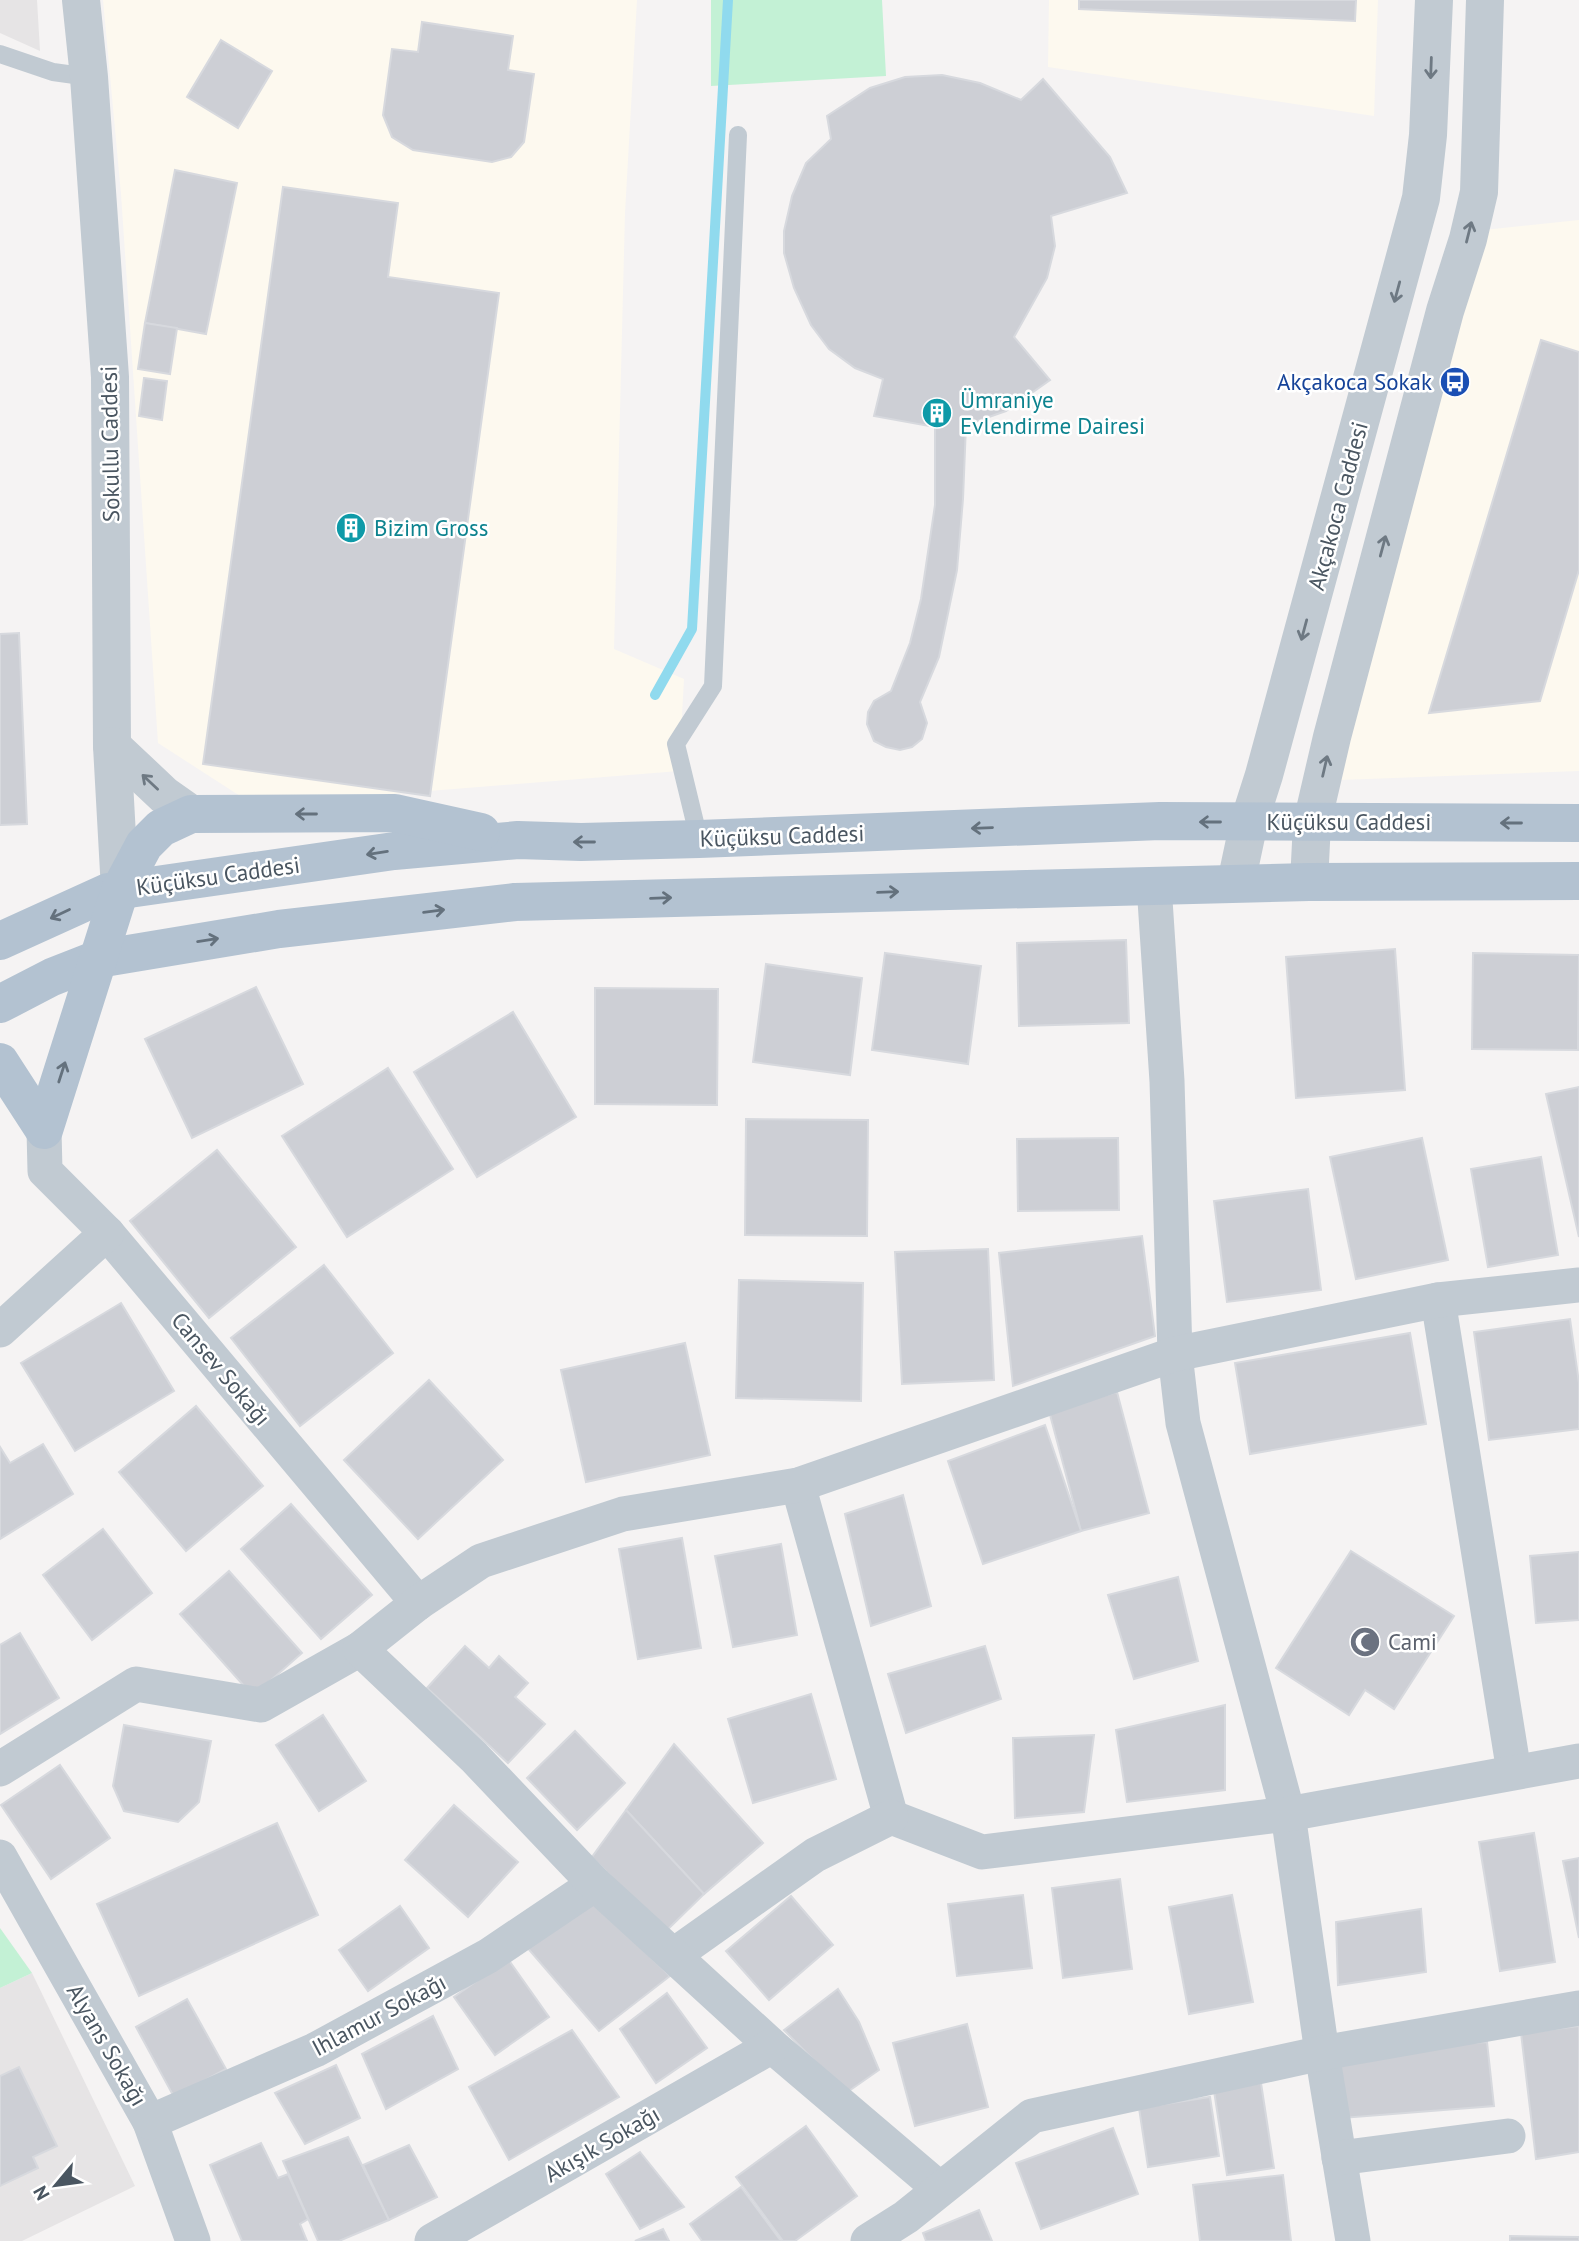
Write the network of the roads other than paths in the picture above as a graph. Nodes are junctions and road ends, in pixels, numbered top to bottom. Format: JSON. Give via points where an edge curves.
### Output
{"nodes":[{"id":1,"x":81,"y":0,"type":"edge"},
{"id":2,"x":1434,"y":0,"type":"edge"},
{"id":3,"x":1485,"y":0,"type":"edge"},
{"id":4,"x":0,"y":54,"type":"edge"},
{"id":5,"x":89,"y":77,"type":"junction"},
{"id":6,"x":738,"y":135,"type":"dead end"},
{"id":7,"x":112,"y":746,"type":"junction"},
{"id":8,"x":191,"y":814,"type":"junction"},
{"id":9,"x":1249,"y":822,"type":"junction"},
{"id":10,"x":1312,"y":823,"type":"junction"},
{"id":11,"x":1579,"y":823,"type":"edge"},
{"id":12,"x":699,"y":839,"type":"junction"},
{"id":13,"x":518,"y":840,"type":"junction"},
{"id":14,"x":1309,"y":881,"type":"junction"},
{"id":15,"x":1579,"y":881,"type":"edge"},
{"id":16,"x":1236,"y":883,"type":"junction"},
{"id":17,"x":1154,"y":885,"type":"junction"},
{"id":18,"x":120,"y":890,"type":"junction"},
{"id":19,"x":0,"y":942,"type":"edge"},
{"id":20,"x":140,"y":950,"type":"junction"},
{"id":21,"x":98,"y":958,"type":"junction"},
{"id":22,"x":0,"y":1004,"type":"edge"},
{"id":23,"x":0,"y":1062,"type":"edge"},
{"id":24,"x":44,"y":1130,"type":"junction"},
{"id":25,"x":107,"y":1233,"type":"junction"},
{"id":26,"x":1579,"y":1285,"type":"edge"},
{"id":27,"x":1438,"y":1300,"type":"junction"},
{"id":28,"x":0,"y":1330,"type":"edge"},
{"id":29,"x":1175,"y":1354,"type":"junction"},
{"id":30,"x":798,"y":1485,"type":"junction"},
{"id":31,"x":418,"y":1603,"type":"junction"},
{"id":32,"x":360,"y":1649,"type":"junction"},
{"id":33,"x":1579,"y":1761,"type":"edge"},
{"id":34,"x":0,"y":1769,"type":"edge"},
{"id":35,"x":1514,"y":1772,"type":"junction"},
{"id":36,"x":1288,"y":1814,"type":"junction"},
{"id":37,"x":891,"y":1817,"type":"junction"},
{"id":38,"x":0,"y":1857,"type":"edge"},
{"id":39,"x":595,"y":1884,"type":"junction"},
{"id":40,"x":674,"y":1955,"type":"junction"},
{"id":41,"x":1579,"y":2008,"type":"edge"},
{"id":42,"x":772,"y":2046,"type":"junction"},
{"id":43,"x":1322,"y":2053,"type":"junction"},
{"id":44,"x":150,"y":2122,"type":"junction"},
{"id":45,"x":1508,"y":2136,"type":"dead end"},
{"id":46,"x":1339,"y":2158,"type":"junction"},
{"id":47,"x":940,"y":2189,"type":"junction"},
{"id":48,"x":193,"y":2241,"type":"edge"},
{"id":49,"x":432,"y":2241,"type":"edge"},
{"id":50,"x":869,"y":2241,"type":"edge"},
{"id":51,"x":1353,"y":2241,"type":"edge"}],
"edges":[{"from":1,"to":5,"type":"street","name":"Sokullu Caddesi"},
{"from":2,"to":9,"type":"street","name":"Akçakoca Caddesi","one_way":true,"via":[[1421,198]]},
{"from":10,"to":3,"type":"street","one_way":true,"via":[[1479,192]]},
{"from":4,"to":5,"type":"lane","via":[[53,72]]},
{"from":5,"to":7,"type":"street","name":"Sokullu Caddesi","via":[[110,377]]},
{"from":6,"to":12,"type":"lane","via":[[713,687],[676,744]]},
{"from":8,"to":7,"type":"street","one_way":true},
{"from":7,"to":18,"type":"street","name":"Sokullu Caddesi"},
{"from":13,"to":8,"type":"main road","one_way":true,"via":[[395,813]]},
{"from":8,"to":18,"type":"main road","via":[[161,828],[144,845]]},
{"from":9,"to":10,"type":"main road","name":"Küçüksu Caddesi"},
{"from":9,"to":12,"type":"main road","name":"Küçüksu Caddesi","one_way":true,"via":[[1160,821]]},
{"from":9,"to":16,"type":"street","name":"Akçakoca Caddesi"},
{"from":11,"to":10,"type":"main road","name":"Küçüksu Caddesi","one_way":true},
{"from":10,"to":14,"type":"street"},
{"from":12,"to":13,"type":"main road","name":"Küçüksu Caddesi","one_way":true},
{"from":13,"to":18,"type":"main road","name":"Küçüksu Caddesi","one_way":true,"via":[[394,851]]},
{"from":14,"to":15,"type":"main road"},
{"from":14,"to":16,"type":"main road"},
{"from":16,"to":17,"type":"main road"},
{"from":20,"to":17,"type":"main road","one_way":true,"via":[[515,902]]},
{"from":17,"to":29,"type":"street","via":[[1167,1080]]},
{"from":18,"to":19,"type":"main road","name":"Küçüksu Caddesi","one_way":true},
{"from":18,"to":20,"type":"main road"},
{"from":18,"to":21,"type":"main road"},
{"from":20,"to":21,"type":"main road"},
{"from":21,"to":22,"type":"main road"},
{"from":24,"to":21,"type":"main road","one_way":true},
{"from":23,"to":24,"type":"main road"},
{"from":24,"to":25,"type":"street","name":"Cansev Sokağı","via":[[45,1171]]},
{"from":25,"to":28,"type":"street"},
{"from":25,"to":31,"type":"street","name":"Cansev Sokağı"},
{"from":26,"to":27,"type":"street"},
{"from":27,"to":29,"type":"street"},
{"from":27,"to":35,"type":"street"},
{"from":29,"to":30,"type":"street"},
{"from":29,"to":36,"type":"street","via":[[1183,1423]]},
{"from":30,"to":31,"type":"street","via":[[623,1514],[481,1561]]},
{"from":30,"to":37,"type":"street"},
{"from":31,"to":32,"type":"street"},
{"from":32,"to":34,"type":"street","via":[[261,1705],[136,1684]]},
{"from":32,"to":39,"type":"street","via":[[474,1758]]},
{"from":33,"to":35,"type":"street"},
{"from":35,"to":36,"type":"street"},
{"from":36,"to":37,"type":"street","via":[[982,1852]]},
{"from":36,"to":43,"type":"street"},
{"from":37,"to":40,"type":"street","via":[[815,1855]]},
{"from":38,"to":44,"type":"street","name":"Alyans Sokağı"},
{"from":39,"to":40,"type":"street"},
{"from":39,"to":44,"type":"street","name":"Ihlamur Sokağı","via":[[488,1956],[315,2050]]},
{"from":40,"to":42,"type":"street"},
{"from":41,"to":43,"type":"street"},
{"from":42,"to":47,"type":"street"},
{"from":42,"to":49,"type":"street","name":"Akışık Sokağı"},
{"from":43,"to":46,"type":"street"},
{"from":43,"to":47,"type":"street","via":[[1032,2116]]},
{"from":44,"to":48,"type":"street","name":"Alyans Sokağı"},
{"from":45,"to":46,"type":"street"},
{"from":46,"to":51,"type":"street"},
{"from":47,"to":50,"type":"street"}]}
